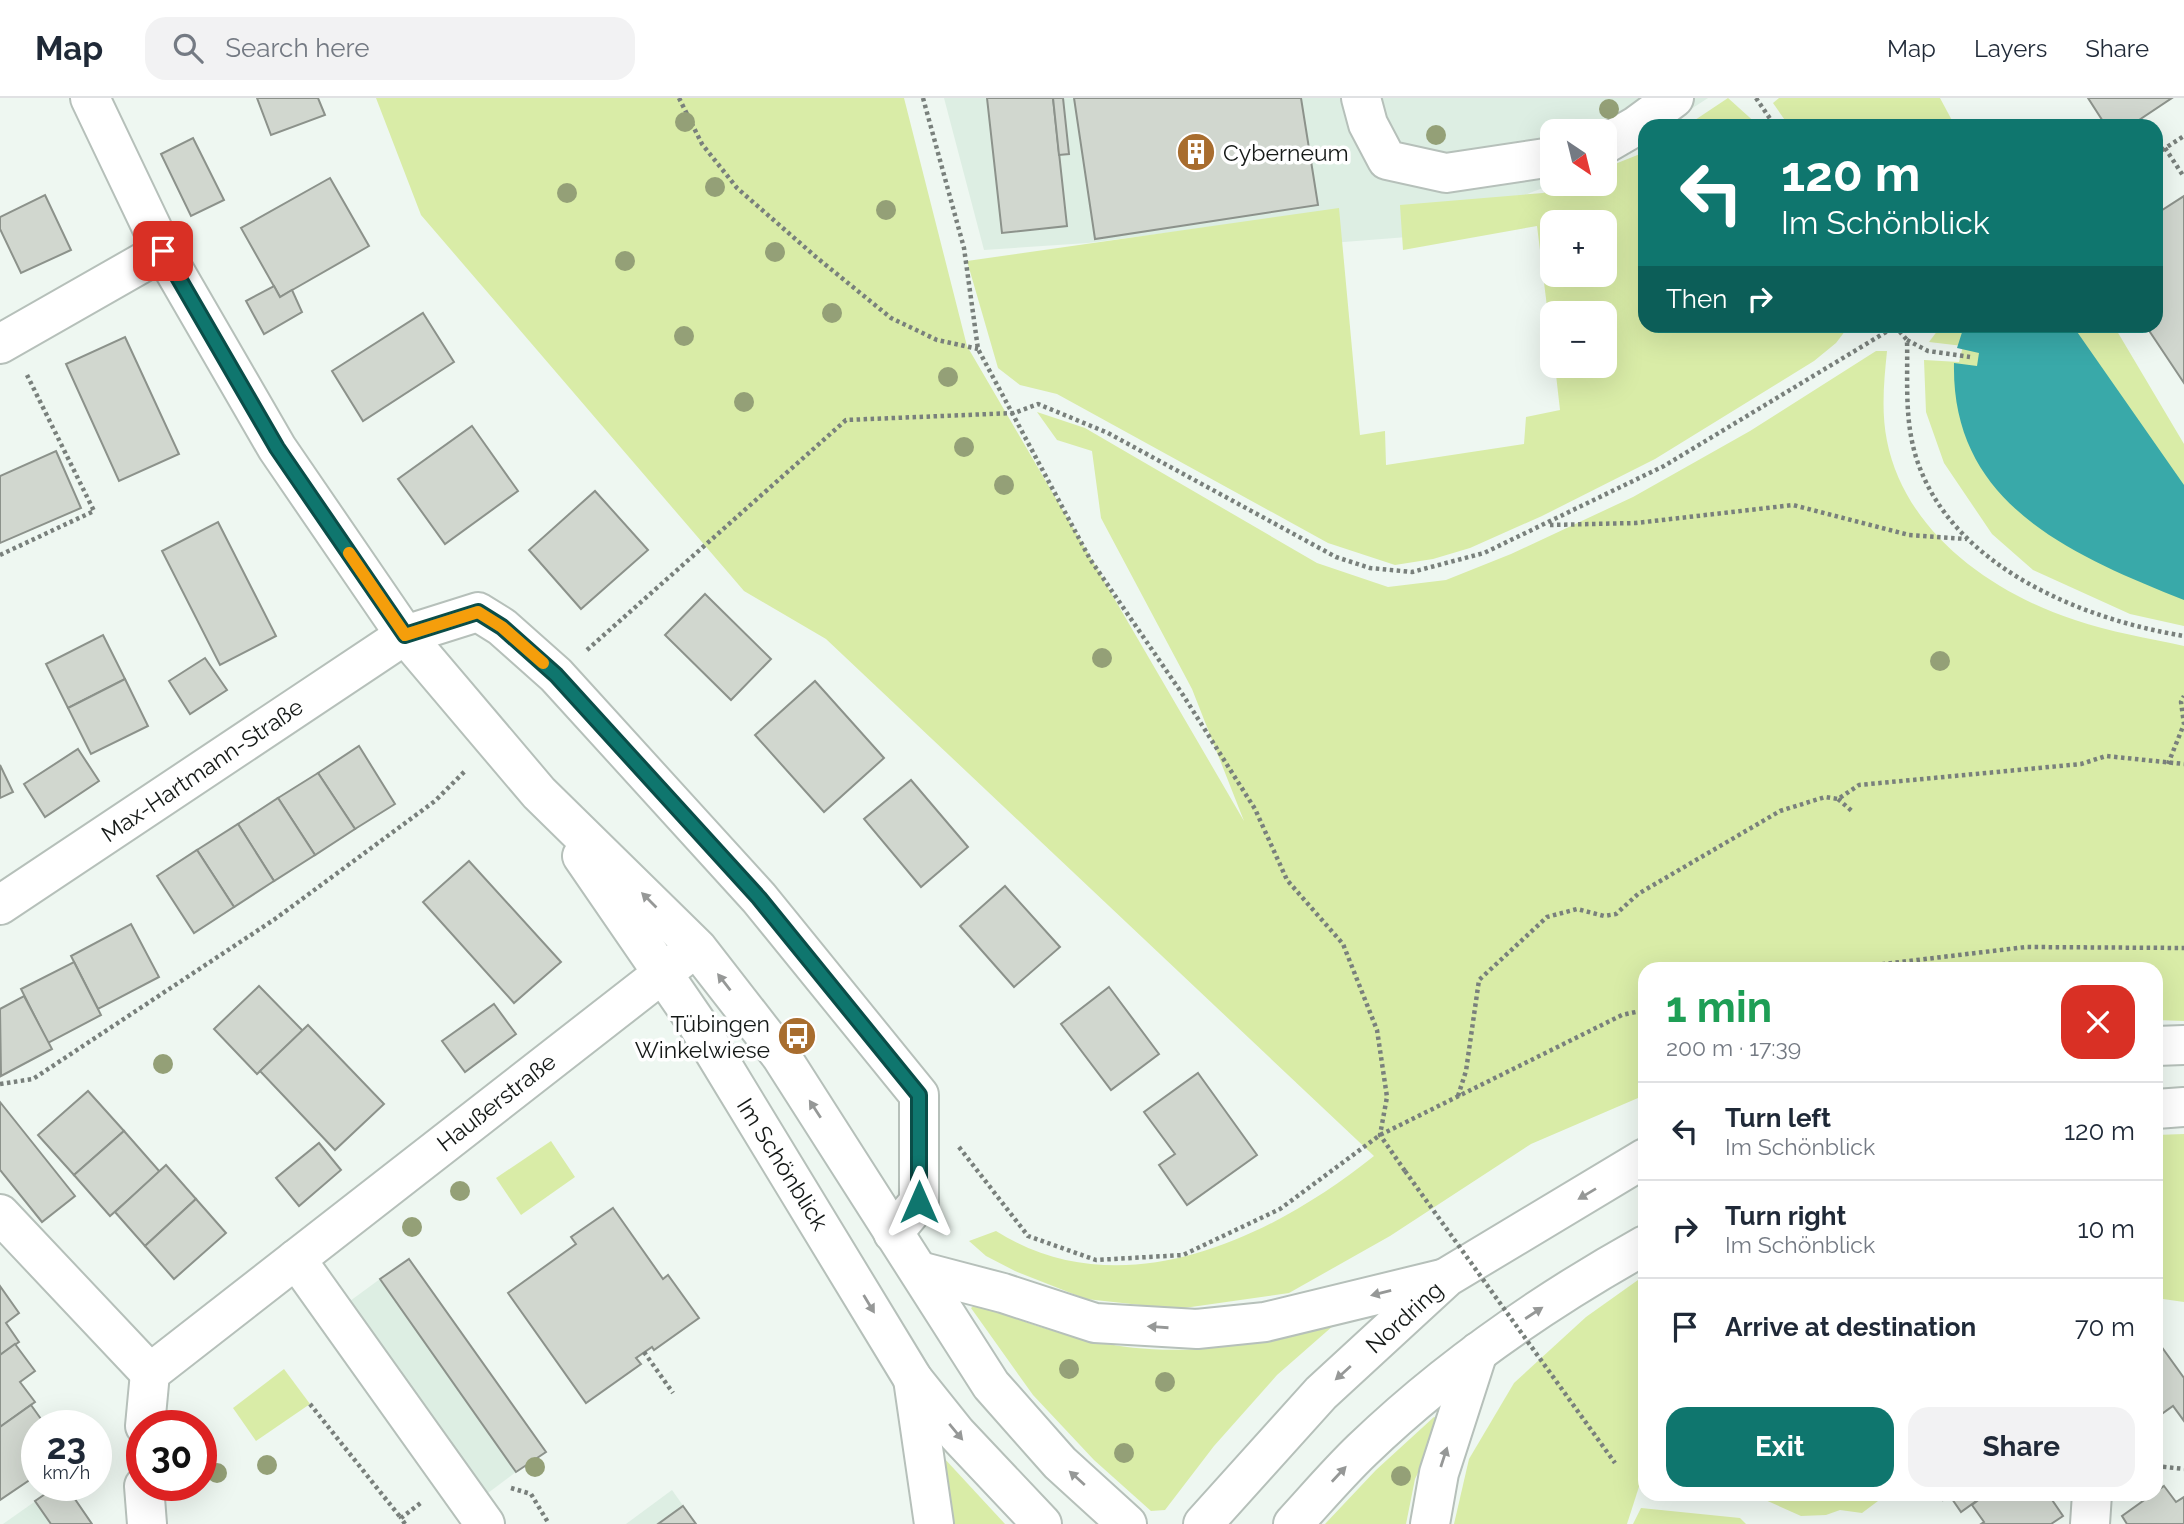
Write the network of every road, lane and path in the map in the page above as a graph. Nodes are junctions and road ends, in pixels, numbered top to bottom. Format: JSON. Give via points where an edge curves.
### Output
{"nodes":[{"id":1,"x":90,"y":98,"type":"edge"},
{"id":2,"x":680,"y":98,"type":"edge"},
{"id":3,"x":923,"y":98,"type":"edge"},
{"id":4,"x":1361,"y":98,"type":"edge"},
{"id":5,"x":1674,"y":98,"type":"edge"},
{"id":6,"x":1756,"y":98,"type":"edge"},
{"id":7,"x":1646,"y":119,"type":"edge"},
{"id":8,"x":1770,"y":119,"type":"edge"},
{"id":9,"x":1638,"y":125,"type":"edge"},
{"id":10,"x":2184,"y":135,"type":"edge"},
{"id":11,"x":1617,"y":137,"type":"edge"},
{"id":12,"x":2165,"y":148,"type":"joint"},
{"id":13,"x":1540,"y":159,"type":"edge"},
{"id":14,"x":2184,"y":177,"type":"edge"},
{"id":15,"x":163,"y":251,"type":"junction"},
{"id":16,"x":1883,"y":333,"type":"edge"},
{"id":17,"x":1901,"y":333,"type":"edge"},
{"id":18,"x":1907,"y":340,"type":"junction"},
{"id":19,"x":5,"y":342,"type":"edge"},
{"id":20,"x":978,"y":349,"type":"junction"},
{"id":21,"x":1970,"y":357,"type":"dead end"},
{"id":22,"x":1014,"y":413,"type":"junction"},
{"id":23,"x":1546,"y":525,"type":"junction"},
{"id":24,"x":1968,"y":539,"type":"junction"},
{"id":25,"x":0,"y":555,"type":"edge"},
{"id":26,"x":405,"y":635,"type":"junction"},
{"id":27,"x":2184,"y":636,"type":"edge"},
{"id":28,"x":603,"y":637,"type":"dead end"},
{"id":29,"x":2184,"y":696,"type":"edge"},
{"id":30,"x":473,"y":763,"type":"dead end"},
{"id":31,"x":2168,"y":764,"type":"junction"},
{"id":32,"x":2184,"y":764,"type":"edge"},
{"id":33,"x":539,"y":793,"type":"junction"},
{"id":34,"x":1838,"y":799,"type":"junction"},
{"id":35,"x":1853,"y":812,"type":"dead end"},
{"id":36,"x":0,"y":905,"type":"edge"},
{"id":37,"x":697,"y":948,"type":"junction"},
{"id":38,"x":2184,"y":948,"type":"edge"},
{"id":39,"x":1900,"y":962,"type":"edge"},
{"id":40,"x":662,"y":973,"type":"junction"},
{"id":41,"x":1638,"y":1012,"type":"edge"},
{"id":42,"x":2184,"y":1045,"type":"edge"},
{"id":43,"x":2163,"y":1046,"type":"edge"},
{"id":44,"x":0,"y":1084,"type":"edge"},
{"id":45,"x":919,"y":1095,"type":"junction"},
{"id":46,"x":1458,"y":1096,"type":"junction"},
{"id":47,"x":2184,"y":1107,"type":"edge"},
{"id":48,"x":2163,"y":1108,"type":"edge"},
{"id":49,"x":1380,"y":1135,"type":"junction"},
{"id":50,"x":1638,"y":1162,"type":"edge"},
{"id":51,"x":0,"y":1214,"type":"edge"},
{"id":52,"x":893,"y":1233,"type":"junction"},
{"id":53,"x":1638,"y":1249,"type":"edge"},
{"id":54,"x":296,"y":1259,"type":"junction"},
{"id":55,"x":919,"y":1271,"type":"junction"},
{"id":56,"x":1447,"y":1277,"type":"junction"},
{"id":57,"x":644,"y":1352,"type":"dead end"},
{"id":58,"x":1478,"y":1352,"type":"junction"},
{"id":59,"x":150,"y":1373,"type":"junction"},
{"id":60,"x":913,"y":1379,"type":"junction"},
{"id":61,"x":673,"y":1392,"type":"dead end"},
{"id":62,"x":310,"y":1404,"type":"dead end"},
{"id":63,"x":147,"y":1410,"type":"edge"},
{"id":64,"x":1615,"y":1463,"type":"dead end"},
{"id":65,"x":2163,"y":1467,"type":"edge"},
{"id":66,"x":2184,"y":1469,"type":"edge"},
{"id":67,"x":145,"y":1501,"type":"edge"},
{"id":68,"x":2092,"y":1501,"type":"edge"},
{"id":69,"x":401,"y":1518,"type":"dead end"},
{"id":70,"x":147,"y":1524,"type":"edge"},
{"id":71,"x":485,"y":1524,"type":"edge"},
{"id":72,"x":934,"y":1524,"type":"edge"},
{"id":73,"x":1042,"y":1524,"type":"edge"},
{"id":74,"x":1128,"y":1524,"type":"edge"},
{"id":75,"x":1203,"y":1524,"type":"edge"},
{"id":76,"x":1293,"y":1524,"type":"edge"},
{"id":77,"x":1430,"y":1524,"type":"edge"},
{"id":78,"x":2090,"y":1524,"type":"edge"}],
"edges":[{"from":1,"to":15,"type":"street","name":"Im Schönblick"},
{"from":2,"to":20,"type":"path","via":[[702,144],[737,188],[816,257],[891,318],[937,340]]},
{"from":3,"to":20,"type":"path","via":[[964,248]]},
{"from":4,"to":13,"type":"street","via":[[1368,124],[1387,160],[1446,173]]},
{"from":5,"to":7,"type":"street"},
{"from":6,"to":8,"type":"path"},
{"from":9,"to":11,"type":"street"},
{"from":10,"to":12,"type":"path"},
{"from":12,"to":14,"type":"path"},
{"from":15,"to":19,"type":"street"},
{"from":15,"to":26,"type":"street","name":"Im Schönblick","via":[[277,448]]},
{"from":16,"to":23,"type":"path","via":[[1664,466]]},
{"from":17,"to":18,"type":"path"},
{"from":18,"to":21,"type":"path","via":[[1928,351]]},
{"from":18,"to":24,"type":"path","via":[[1906,393],[1916,458],[1937,498]]},
{"from":19,"to":25,"type":"path","via":[[94,510]]},
{"from":20,"to":22,"type":"path"},
{"from":22,"to":23,"type":"path","via":[[1038,404],[1108,433],[1336,557],[1370,568],[1412,572],[1447,565]]},
{"from":22,"to":28,"type":"path","via":[[846,420]]},
{"from":22,"to":49,"type":"path","via":[[1090,559],[1255,809],[1287,880],[1343,944],[1377,1030],[1387,1097]]},
{"from":23,"to":24,"type":"path","via":[[1636,523],[1793,505],[1909,535]]},
{"from":24,"to":27,"type":"path","via":[[1993,561],[2067,604]]},
{"from":26,"to":33,"type":"street","name":"Im Schönblick"},
{"from":26,"to":36,"type":"street","name":"Max-Hartmann-Straße"},
{"from":26,"to":45,"type":"street","via":[[478,612],[547,667],[759,898]]},
{"from":29,"to":31,"type":"path","via":[[2184,724]]},
{"from":30,"to":44,"type":"path","via":[[435,801],[227,952],[33,1079]]},
{"from":31,"to":32,"type":"path"},
{"from":31,"to":34,"type":"path","via":[[2106,756],[2081,764],[1859,785]]},
{"from":37,"to":33,"type":"street","name":"Im Schönblick","one_way":true},
{"from":33,"to":40,"type":"street","name":"Im Schönblick"},
{"from":34,"to":35,"type":"path"},
{"from":34,"to":46,"type":"path","via":[[1825,797],[1780,811],[1638,894],[1616,914],[1604,916],[1577,909],[1546,917],[1479,980]]},
{"from":37,"to":40,"type":"street","name":"Haußerstraße"},
{"from":52,"to":37,"type":"street","name":"Im Schönblick","one_way":true,"via":[[781,1056]]},
{"from":38,"to":39,"type":"path","via":[[2026,947]]},
{"from":40,"to":54,"type":"street","name":"Haußerstraße"},
{"from":40,"to":60,"type":"street","name":"Im Schönblick","one_way":true},
{"from":41,"to":46,"type":"path","via":[[1622,1015]]},
{"from":42,"to":43,"type":"street"},
{"from":45,"to":49,"type":"path","via":[[1028,1236],[1097,1260],[1183,1255],[1280,1209]]},
{"from":45,"to":52,"type":"street","via":[[919,1202]]},
{"from":46,"to":49,"type":"path"},
{"from":47,"to":48,"type":"street"},
{"from":49,"to":64,"type":"path","bridge":true},
{"from":50,"to":56,"type":"street","name":"Nordring","one_way":true},
{"from":51,"to":59,"type":"street"},
{"from":52,"to":55,"type":"street","name":"Im Schönblick"},
{"from":58,"to":53,"type":"street","one_way":true},
{"from":54,"to":59,"type":"street","name":"Haußerstraße"},
{"from":54,"to":71,"type":"street"},
{"from":56,"to":55,"type":"street","one_way":true,"via":[[1265,1322],[1197,1329],[1095,1323]]},
{"from":74,"to":55,"type":"street","name":"Im Schönblick","one_way":true,"via":[[1060,1463],[990,1385]]},
{"from":56,"to":75,"type":"street","name":"Nordring","one_way":true,"via":[[1321,1392]]},
{"from":57,"to":61,"type":"path"},
{"from":76,"to":58,"type":"street","one_way":true,"via":[[1360,1451]]},
{"from":77,"to":58,"type":"street","one_way":true,"via":[[1439,1473]]},
{"from":59,"to":63,"type":"street"},
{"from":60,"to":72,"type":"street"},
{"from":60,"to":73,"type":"street","name":"Im Schönblick","one_way":true,"via":[[957,1434]]},
{"from":62,"to":69,"type":"path"},
{"from":65,"to":66,"type":"path"},
{"from":67,"to":70,"type":"street"},
{"from":68,"to":78,"type":"street"}]}
